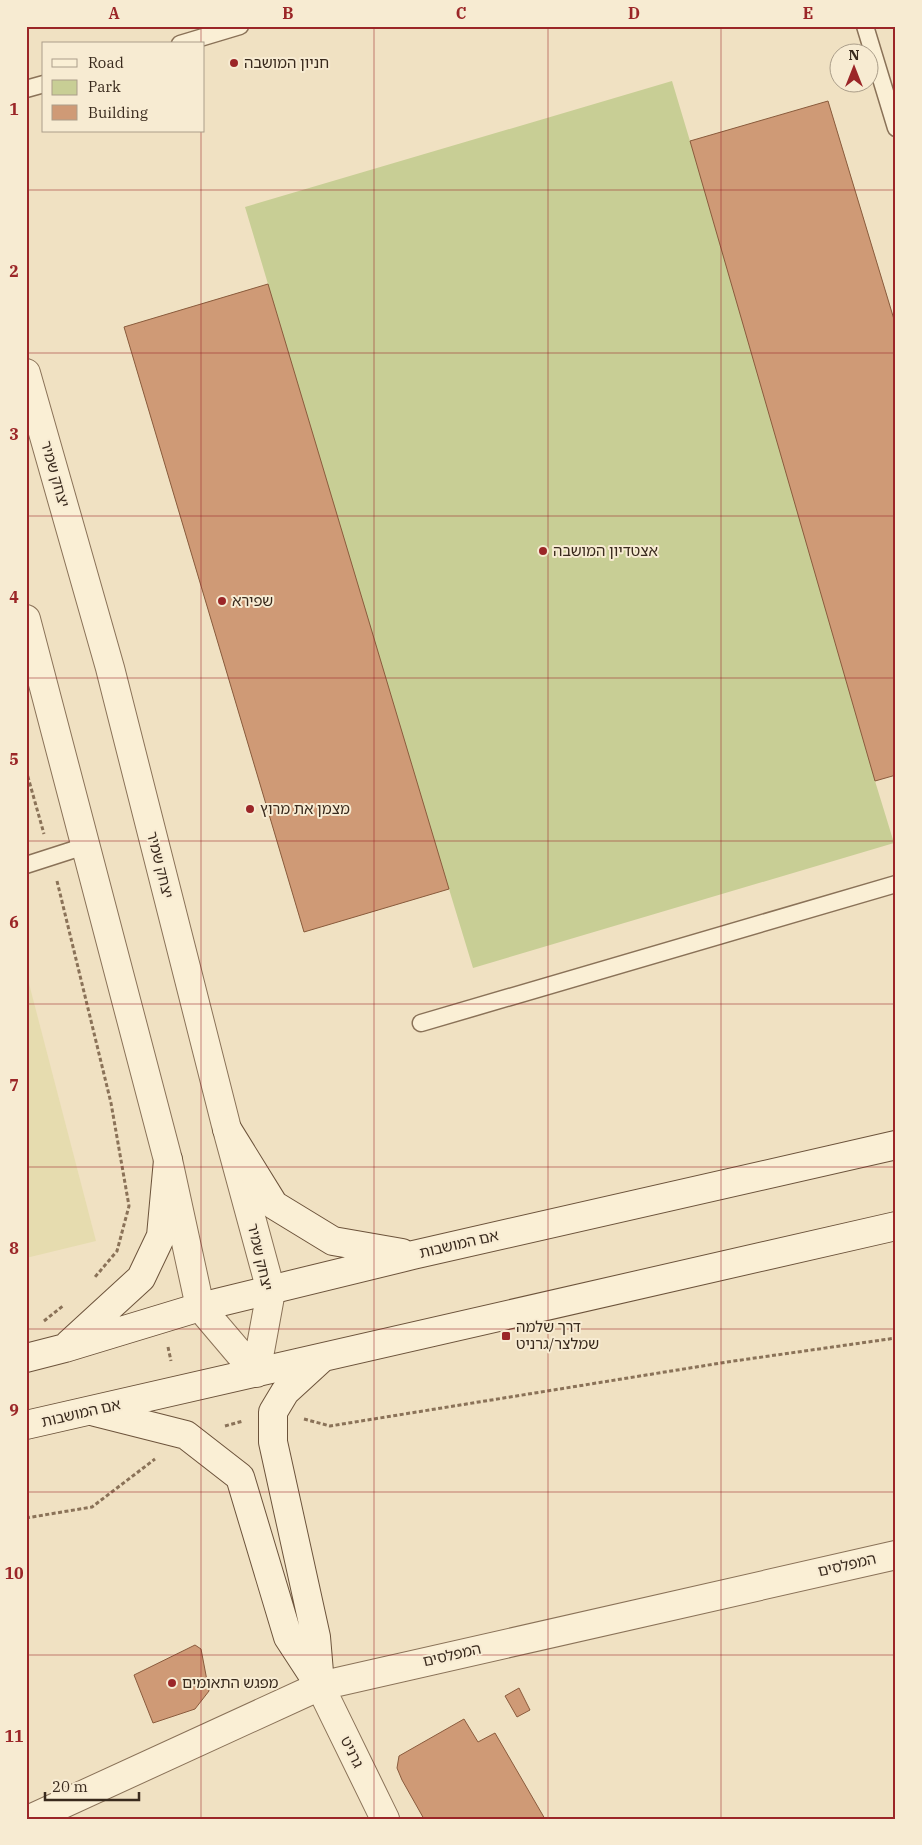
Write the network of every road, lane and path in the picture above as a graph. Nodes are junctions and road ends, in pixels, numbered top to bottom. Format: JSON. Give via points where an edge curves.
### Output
{"nodes":[{"id":1,"x":240,"y":26,"type":"edge"},
{"id":2,"x":865,"y":26,"type":"edge"},
{"id":3,"x":187,"y":42,"type":"edge"},
{"id":4,"x":896,"y":128,"type":"edge"},
{"id":5,"x":26,"y":373,"type":"edge"},
{"id":6,"x":26,"y":619,"type":"edge"},
{"id":7,"x":26,"y":770,"type":"edge"},
{"id":8,"x":85,"y":846,"type":"junction"},
{"id":9,"x":51,"y":858,"type":"junction"},
{"id":10,"x":26,"y":865,"type":"edge"},
{"id":11,"x":896,"y":884,"type":"edge"},
{"id":12,"x":421,"y":1023,"type":"dead end"},
{"id":13,"x":227,"y":1129,"type":"junction"},
{"id":14,"x":896,"y":1145,"type":"edge"},
{"id":15,"x":168,"y":1160,"type":"junction"},
{"id":16,"x":896,"y":1226,"type":"edge"},
{"id":17,"x":413,"y":1255,"type":"junction"},
{"id":18,"x":94,"y":1277,"type":"dead end"},
{"id":19,"x":271,"y":1291,"type":"junction"},
{"id":20,"x":69,"y":1301,"type":"dead end"},
{"id":21,"x":200,"y":1307,"type":"junction"},
{"id":22,"x":41,"y":1323,"type":"dead end"},
{"id":23,"x":896,"y":1338,"type":"edge"},
{"id":24,"x":64,"y":1348,"type":"junction"},
{"id":25,"x":323,"y":1357,"type":"junction"},
{"id":26,"x":26,"y":1358,"type":"edge"},
{"id":27,"x":256,"y":1373,"type":"junction"},
{"id":28,"x":88,"y":1410,"type":"junction"},
{"id":29,"x":274,"y":1412,"type":"junction"},
{"id":30,"x":26,"y":1425,"type":"edge"},
{"id":31,"x":186,"y":1435,"type":"junction"},
{"id":32,"x":26,"y":1518,"type":"edge"},
{"id":33,"x":896,"y":1554,"type":"edge"},
{"id":34,"x":320,"y":1686,"type":"junction"},
{"id":35,"x":30,"y":1819,"type":"edge"},
{"id":36,"x":385,"y":1819,"type":"edge"}],
"edges":[{"from":1,"to":3,"type":"lane"},
{"from":2,"to":4,"type":"lane"},
{"from":5,"to":13,"type":"main road","name":"יצחק שמיר","via":[[110,668]]},
{"from":6,"to":8,"type":"main road"},
{"from":7,"to":9,"type":"path"},
{"from":8,"to":9,"type":"lane"},
{"from":8,"to":15,"type":"main road"},
{"from":9,"to":10,"type":"lane"},
{"from":9,"to":18,"type":"path","via":[[111,1103],[129,1206],[117,1251]]},
{"from":11,"to":12,"type":"lane"},
{"from":13,"to":17,"type":"main road","via":[[274,1205],[333,1241]]},
{"from":13,"to":19,"type":"main road","name":"יצחק שמיר"},
{"from":14,"to":17,"type":"main road","name":"אם המושבות"},
{"from":15,"to":21,"type":"main road"},
{"from":15,"to":24,"type":"main road","via":[[161,1236],[141,1278]]},
{"from":16,"to":25,"type":"main road","name":"אם המושבות"},
{"from":17,"to":19,"type":"main road","name":"אם המושבות"},
{"from":19,"to":21,"type":"main road","name":"אם המושבות"},
{"from":19,"to":27,"type":"main road","name":"יצחק שמיר"},
{"from":20,"to":22,"type":"path"},
{"from":21,"to":24,"type":"main road","name":"אם המושבות"},
{"from":21,"to":27,"type":"main road"},
{"from":23,"to":29,"type":"path","via":[[718,1363],[330,1426]]},
{"from":24,"to":26,"type":"main road","name":"אם המושבות"},
{"from":25,"to":27,"type":"main road","name":"אם המושבות"},
{"from":25,"to":29,"type":"main road","via":[[284,1392]]},
{"from":27,"to":28,"type":"main road","name":"אם המושבות"},
{"from":28,"to":30,"type":"main road","name":"אם המושבות"},
{"from":28,"to":31,"type":"main road"},
{"from":29,"to":31,"type":"path"},
{"from":29,"to":34,"type":"main road","via":[[273,1442],[316,1637]]},
{"from":31,"to":32,"type":"path","via":[[92,1507]]},
{"from":31,"to":34,"type":"main road","via":[[240,1477],[288,1637]]},
{"from":33,"to":34,"type":"main road","name":"המפלסים"},
{"from":34,"to":35,"type":"main road","name":"המפלסים"},
{"from":34,"to":36,"type":"main road","name":"גרניט"}]}
